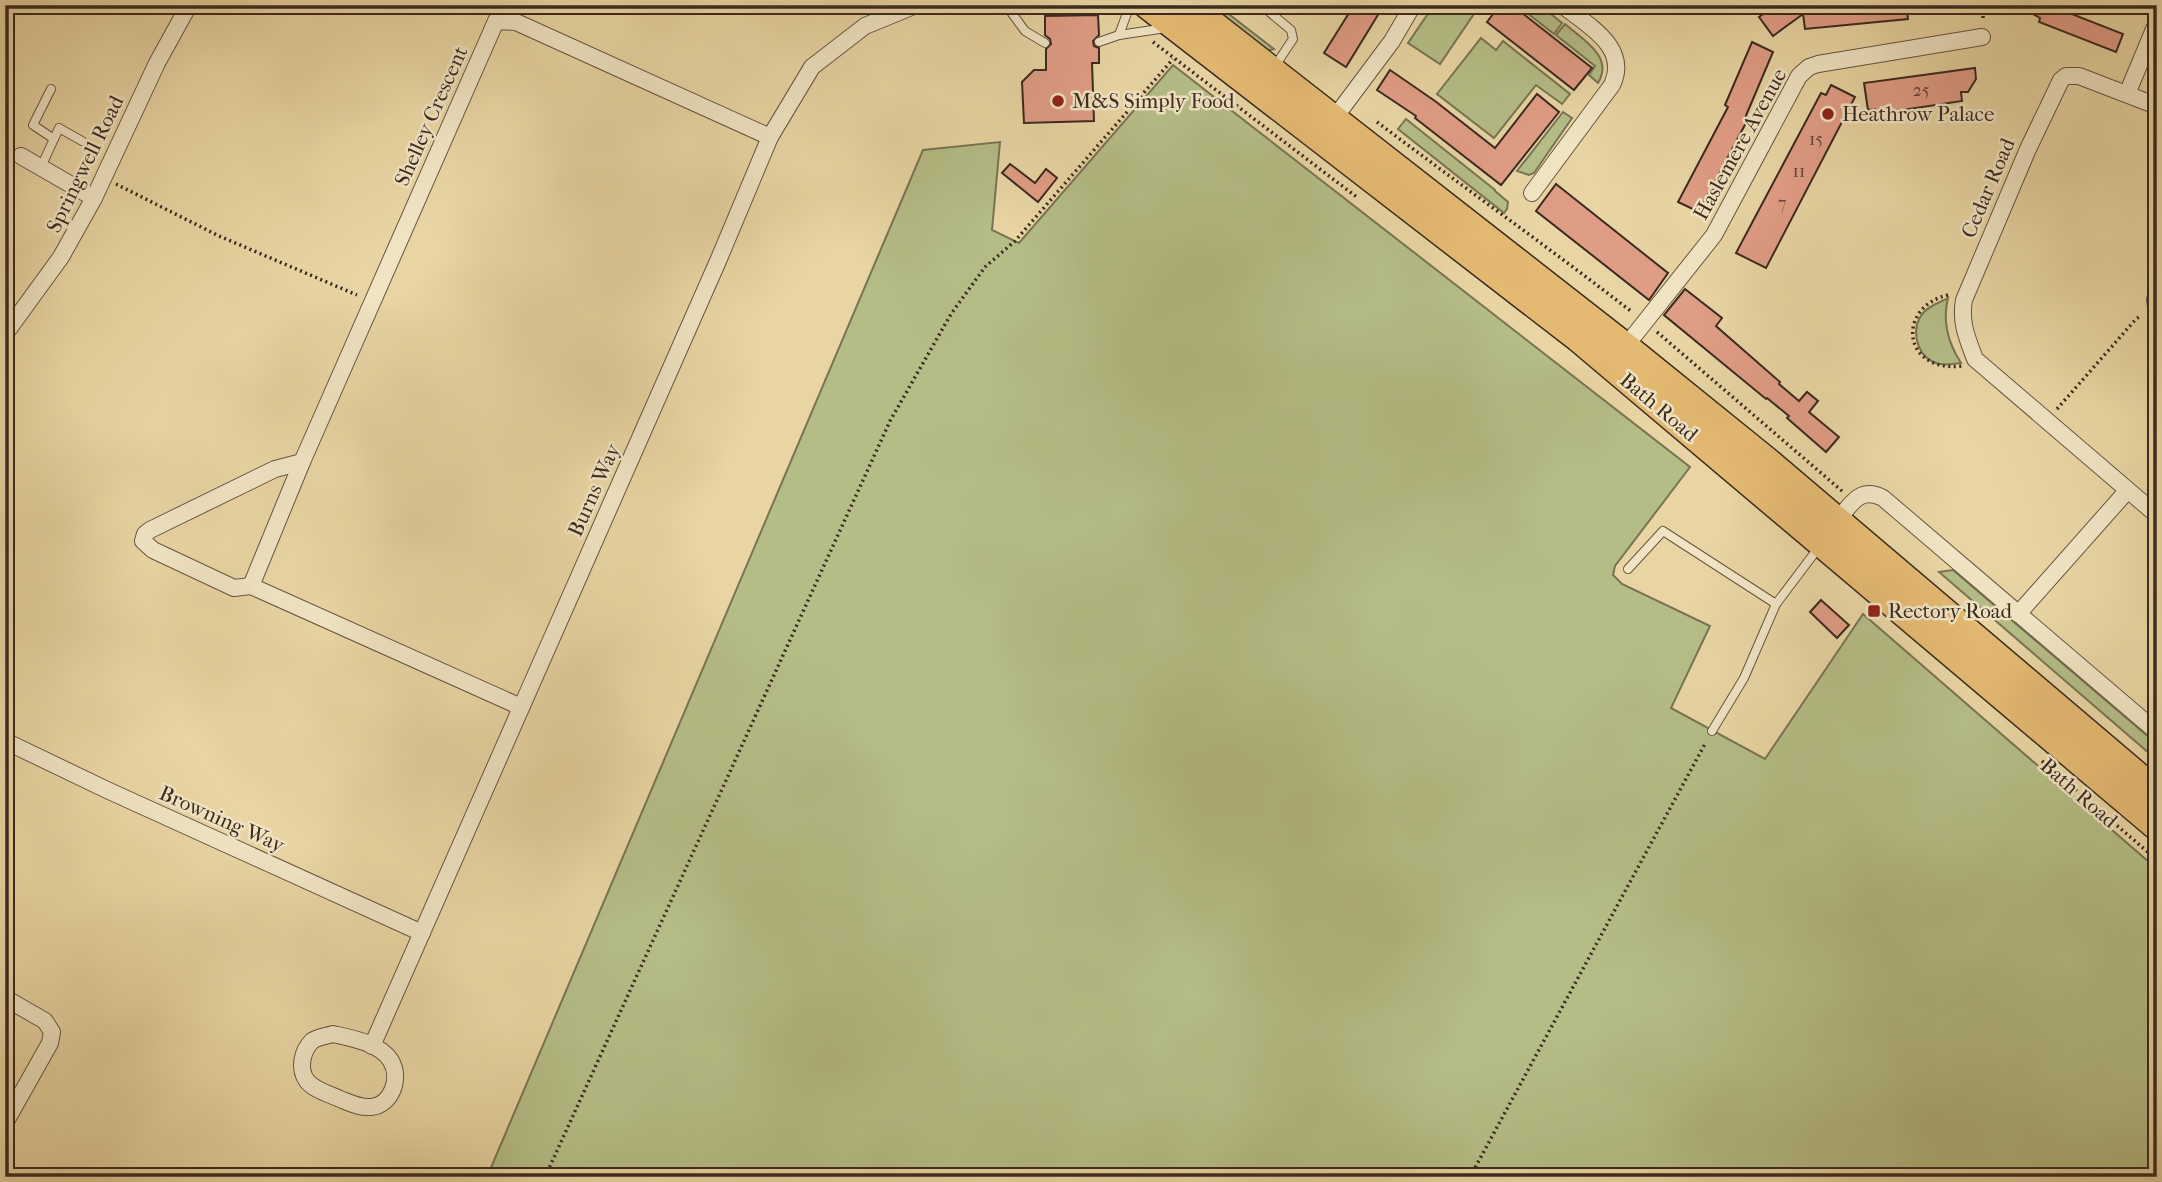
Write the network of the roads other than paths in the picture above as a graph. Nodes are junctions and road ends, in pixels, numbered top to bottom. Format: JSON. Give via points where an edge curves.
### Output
{"nodes":[{"id":1,"x":189,"y":5,"type":"edge"},
{"id":2,"x":916,"y":5,"type":"edge"},
{"id":3,"x":1006,"y":5,"type":"edge"},
{"id":4,"x":1130,"y":5,"type":"edge"},
{"id":5,"x":1148,"y":5,"type":"edge"},
{"id":6,"x":1261,"y":5,"type":"edge"},
{"id":7,"x":1413,"y":5,"type":"edge"},
{"id":8,"x":1562,"y":5,"type":"edge"},
{"id":9,"x":1181,"y":15,"type":"edge"},
{"id":10,"x":2157,"y":22,"type":"edge"},
{"id":11,"x":1119,"y":35,"type":"junction"},
{"id":12,"x":1982,"y":37,"type":"dead end"},
{"id":13,"x":1099,"y":42,"type":"dead end"},
{"id":14,"x":1045,"y":43,"type":"dead end"},
{"id":15,"x":1271,"y":72,"type":"junction"},
{"id":16,"x":51,"y":89,"type":"dead end"},
{"id":17,"x":2127,"y":94,"type":"junction"},
{"id":18,"x":2157,"y":106,"type":"edge"},
{"id":19,"x":1340,"y":110,"type":"junction"},
{"id":20,"x":769,"y":137,"type":"junction"},
{"id":21,"x":54,"y":139,"type":"junction"},
{"id":22,"x":82,"y":141,"type":"dead end"},
{"id":23,"x":21,"y":156,"type":"dead end"},
{"id":24,"x":41,"y":167,"type":"junction"},
{"id":25,"x":1532,"y":193,"type":"dead end"},
{"id":26,"x":94,"y":198,"type":"junction"},
{"id":27,"x":2157,"y":293,"type":"edge"},
{"id":28,"x":2157,"y":312,"type":"edge"},
{"id":29,"x":6,"y":332,"type":"edge"},
{"id":30,"x":1625,"y":347,"type":"junction"},
{"id":31,"x":302,"y":462,"type":"junction"},
{"id":32,"x":2127,"y":491,"type":"junction"},
{"id":33,"x":1846,"y":510,"type":"junction"},
{"id":34,"x":2157,"y":515,"type":"edge"},
{"id":35,"x":1821,"y":544,"type":"junction"},
{"id":36,"x":1628,"y":569,"type":"dead end"},
{"id":37,"x":251,"y":586,"type":"junction"},
{"id":38,"x":1776,"y":604,"type":"junction"},
{"id":39,"x":2018,"y":614,"type":"junction"},
{"id":40,"x":521,"y":707,"type":"junction"},
{"id":41,"x":1712,"y":731,"type":"road end"},
{"id":42,"x":2157,"y":732,"type":"edge"},
{"id":43,"x":5,"y":741,"type":"edge"},
{"id":44,"x":2157,"y":793,"type":"edge"},
{"id":45,"x":2157,"y":826,"type":"edge"},
{"id":46,"x":422,"y":933,"type":"junction"},
{"id":47,"x":5,"y":999,"type":"edge"},
{"id":48,"x":372,"y":1046,"type":"junction"},
{"id":49,"x":5,"y":1123,"type":"edge"}],
"edges":[{"from":1,"to":26,"type":"street","name":"Springwell Road"},
{"from":2,"to":20,"type":"street","name":"Burns Way","via":[[865,26],[812,67]]},
{"from":3,"to":14,"type":"lane","via":[[1025,31]]},
{"from":4,"to":11,"type":"lane"},
{"from":5,"to":9,"type":"highway","name":"Bath Road"},
{"from":6,"to":15,"type":"lane","via":[[1293,34]]},
{"from":7,"to":19,"type":"street"},
{"from":8,"to":25,"type":"street","via":[[1607,42],[1617,70],[1612,85]]},
{"from":9,"to":11,"type":"lane"},
{"from":9,"to":15,"type":"highway","name":"Bath Road"},
{"from":9,"to":35,"type":"highway","name":"Bath Road","via":[[1322,141],[1579,338]]},
{"from":10,"to":17,"type":"street"},
{"from":11,"to":13,"type":"lane"},
{"from":12,"to":30,"type":"street","name":"Haslemere Avenue","via":[[1809,67],[1799,76],[1714,235]]},
{"from":15,"to":19,"type":"highway","name":"Bath Road"},
{"from":16,"to":21,"type":"lane","via":[[33,125]]},
{"from":17,"to":18,"type":"street"},
{"from":17,"to":32,"type":"street","name":"Cedar Road","via":[[2079,76],[2066,76],[2057,85],[1964,300],[1962,319],[1975,359]]},
{"from":19,"to":30,"type":"highway","name":"Bath Road"},
{"from":20,"to":31,"type":"street","name":"Shelley Crescent","via":[[516,22],[496,21]]},
{"from":20,"to":40,"type":"street","name":"Burns Way"},
{"from":21,"to":22,"type":"lane","via":[[59,128]]},
{"from":21,"to":24,"type":"lane"},
{"from":23,"to":24,"type":"street"},
{"from":24,"to":26,"type":"street"},
{"from":26,"to":29,"type":"street","name":"Springwell Road","via":[[61,257]]},
{"from":27,"to":28,"type":"street"},
{"from":30,"to":33,"type":"highway","name":"Bath Road"},
{"from":31,"to":37,"type":"street","name":"Shelley Crescent"},
{"from":31,"to":37,"type":"street","via":[[275,469],[145,534],[144,541],[153,550],[234,588]]},
{"from":32,"to":34,"type":"street"},
{"from":32,"to":39,"type":"street"},
{"from":33,"to":39,"type":"street","via":[[1861,495],[1873,493],[1883,498]]},
{"from":33,"to":44,"type":"highway","name":"Bath Road"},
{"from":35,"to":38,"type":"lane"},
{"from":35,"to":45,"type":"highway","name":"Bath Road"},
{"from":36,"to":38,"type":"lane","via":[[1663,531]]},
{"from":37,"to":40,"type":"street"},
{"from":38,"to":41,"type":"lane","via":[[1744,678]]},
{"from":39,"to":42,"type":"street"},
{"from":40,"to":46,"type":"street","name":"Burns Way"},
{"from":43,"to":46,"type":"street","name":"Browning Way"},
{"from":46,"to":48,"type":"street","name":"Burns Way"},
{"from":47,"to":49,"type":"street","via":[[46,1021],[52,1032]]},
{"from":48,"to":48,"type":"street","via":[[390,1060],[396,1078],[383,1103],[368,1108],[320,1090],[307,1081],[301,1067],[313,1040],[333,1034]]}]}
